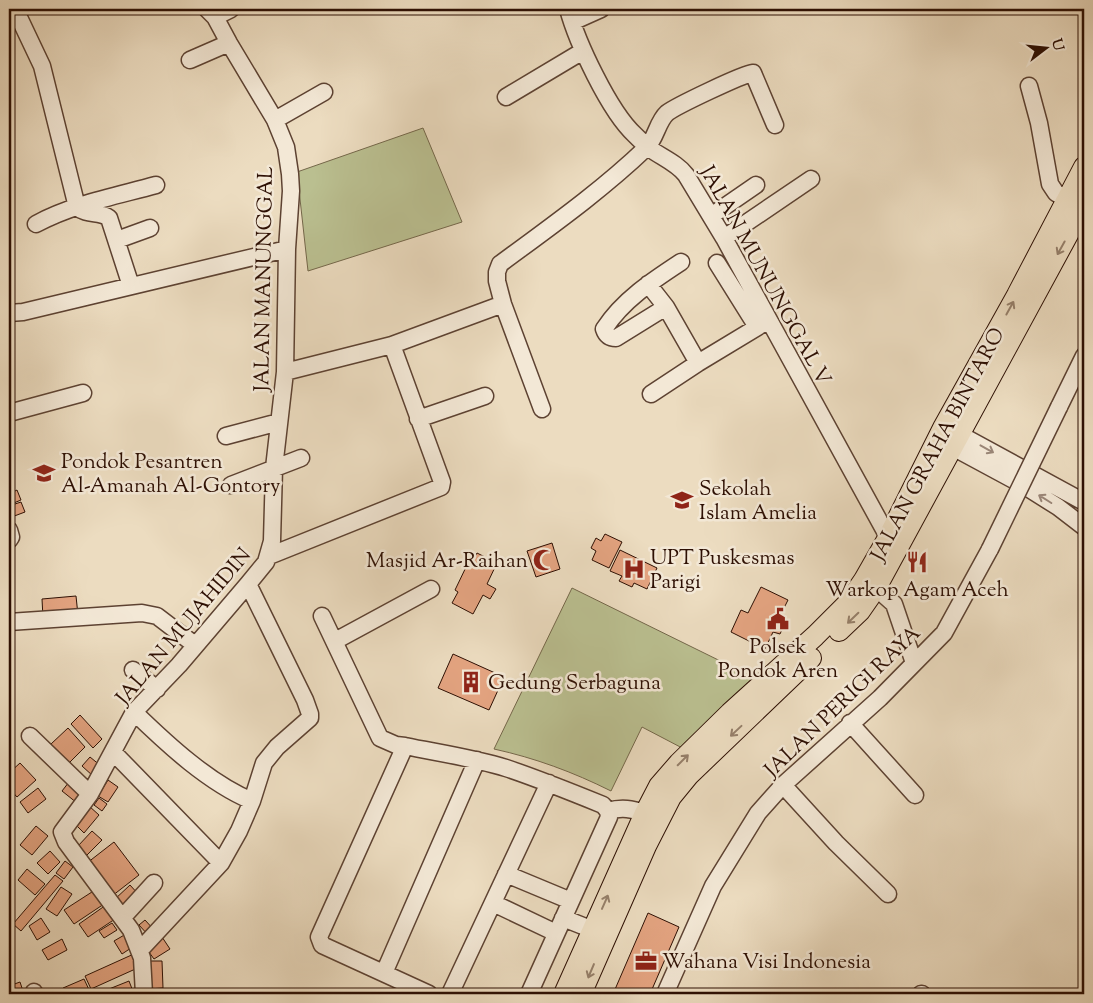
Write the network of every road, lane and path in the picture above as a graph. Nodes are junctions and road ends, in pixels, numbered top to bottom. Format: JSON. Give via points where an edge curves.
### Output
{"nodes":[{"id":1,"x":15,"y":9,"type":"edge"},
{"id":2,"x":231,"y":9,"type":"edge"},
{"id":3,"x":602,"y":9,"type":"edge"},
{"id":4,"x":211,"y":13,"type":"edge"},
{"id":5,"x":570,"y":15,"type":"edge"},
{"id":6,"x":229,"y":43,"type":"junction"},
{"id":7,"x":584,"y":51,"type":"junction"},
{"id":8,"x":190,"y":60,"type":"dead end"},
{"id":9,"x":1029,"y":86,"type":"dead end"},
{"id":10,"x":324,"y":92,"type":"dead end"},
{"id":11,"x":506,"y":97,"type":"dead end"},
{"id":12,"x":275,"y":120,"type":"junction"},
{"id":13,"x":776,"y":124,"type":"dead end"},
{"id":14,"x":648,"y":147,"type":"junction"},
{"id":15,"x":1082,"y":177,"type":"edge"},
{"id":16,"x":811,"y":180,"type":"dead end"},
{"id":17,"x":156,"y":185,"type":"dead end"},
{"id":18,"x":756,"y":185,"type":"dead end"},
{"id":19,"x":1076,"y":202,"type":"edge"},
{"id":20,"x":77,"y":207,"type":"junction"},
{"id":21,"x":711,"y":216,"type":"junction"},
{"id":22,"x":36,"y":224,"type":"dead end"},
{"id":23,"x":150,"y":228,"type":"dead end"},
{"id":24,"x":724,"y":238,"type":"junction"},
{"id":25,"x":117,"y":240,"type":"junction"},
{"id":26,"x":287,"y":249,"type":"junction"},
{"id":27,"x":681,"y":262,"type":"dead end"},
{"id":28,"x":717,"y":263,"type":"dead end"},
{"id":29,"x":648,"y":284,"type":"junction"},
{"id":30,"x":131,"y":286,"type":"junction"},
{"id":31,"x":503,"y":304,"type":"junction"},
{"id":32,"x":666,"y":307,"type":"junction"},
{"id":33,"x":9,"y":313,"type":"edge"},
{"id":34,"x":763,"y":324,"type":"junction"},
{"id":35,"x":392,"y":345,"type":"junction"},
{"id":36,"x":1084,"y":356,"type":"edge"},
{"id":37,"x":698,"y":363,"type":"junction"},
{"id":38,"x":285,"y":372,"type":"junction"},
{"id":39,"x":83,"y":393,"type":"dead end"},
{"id":40,"x":650,"y":394,"type":"dead end"},
{"id":41,"x":486,"y":396,"type":"dead end"},
{"id":42,"x":542,"y":409,"type":"dead end"},
{"id":43,"x":9,"y":413,"type":"edge"},
{"id":44,"x":418,"y":419,"type":"junction"},
{"id":45,"x":279,"y":422,"type":"junction"},
{"id":46,"x":226,"y":436,"type":"dead end"},
{"id":47,"x":949,"y":437,"type":"junction"},
{"id":48,"x":301,"y":458,"type":"dead end"},
{"id":49,"x":274,"y":468,"type":"junction"},
{"id":50,"x":231,"y":485,"type":"dead end"},
{"id":51,"x":1084,"y":502,"type":"edge"},
{"id":52,"x":1084,"y":527,"type":"edge"},
{"id":53,"x":9,"y":530,"type":"edge"},
{"id":54,"x":9,"y":540,"type":"edge"},
{"id":55,"x":892,"y":545,"type":"junction"},
{"id":56,"x":269,"y":556,"type":"junction"},
{"id":57,"x":248,"y":584,"type":"junction"},
{"id":58,"x":870,"y":584,"type":"junction"},
{"id":59,"x":431,"y":589,"type":"dead end"},
{"id":60,"x":322,"y":616,"type":"dead end"},
{"id":61,"x":9,"y":622,"type":"edge"},
{"id":62,"x":335,"y":641,"type":"junction"},
{"id":63,"x":195,"y":645,"type":"junction"},
{"id":64,"x":914,"y":663,"type":"junction"},
{"id":65,"x":133,"y":670,"type":"dead end"},
{"id":66,"x":774,"y":684,"type":"junction"},
{"id":67,"x":157,"y":689,"type":"junction"},
{"id":68,"x":134,"y":712,"type":"junction"},
{"id":69,"x":850,"y":724,"type":"junction"},
{"id":70,"x":30,"y":736,"type":"dead end"},
{"id":71,"x":405,"y":746,"type":"junction"},
{"id":72,"x":114,"y":753,"type":"junction"},
{"id":73,"x":477,"y":760,"type":"junction"},
{"id":74,"x":549,"y":783,"type":"junction"},
{"id":75,"x":783,"y":785,"type":"junction"},
{"id":76,"x":90,"y":794,"type":"junction"},
{"id":77,"x":915,"y":795,"type":"dead end"},
{"id":78,"x":252,"y":801,"type":"junction"},
{"id":79,"x":608,"y":811,"type":"junction"},
{"id":80,"x":645,"y":813,"type":"junction"},
{"id":81,"x":221,"y":863,"type":"junction"},
{"id":82,"x":506,"y":874,"type":"junction"},
{"id":83,"x":154,"y":883,"type":"dead end"},
{"id":84,"x":888,"y":894,"type":"dead end"},
{"id":85,"x":571,"y":901,"type":"junction"},
{"id":86,"x":492,"y":903,"type":"junction"},
{"id":87,"x":123,"y":917,"type":"junction"},
{"id":88,"x":563,"y":918,"type":"junction"},
{"id":89,"x":600,"y":932,"type":"junction"},
{"id":90,"x":556,"y":933,"type":"junction"},
{"id":91,"x":140,"y":950,"type":"junction"},
{"id":92,"x":384,"y":973,"type":"junction"},
{"id":93,"x":144,"y":994,"type":"edge"},
{"id":94,"x":429,"y":994,"type":"edge"},
{"id":95,"x":450,"y":994,"type":"edge"},
{"id":96,"x":529,"y":994,"type":"edge"},
{"id":97,"x":564,"y":994,"type":"edge"},
{"id":98,"x":581,"y":994,"type":"edge"},
{"id":99,"x":665,"y":994,"type":"edge"}],
"edges":[{"from":1,"to":20,"type":"street","via":[[42,66]]},
{"from":2,"to":4,"type":"street"},
{"from":3,"to":5,"type":"street"},
{"from":4,"to":6,"type":"street","name":"JALAN MANUNGGAL"},
{"from":5,"to":7,"type":"street","name":"JALAN MUNUNGGAL V"},
{"from":6,"to":8,"type":"street"},
{"from":6,"to":12,"type":"street","name":"JALAN MANUNGGAL"},
{"from":7,"to":11,"type":"street"},
{"from":7,"to":14,"type":"street","name":"JALAN MUNUNGGAL V","via":[[618,114]]},
{"from":9,"to":19,"type":"street","via":[[1050,184],[1056,193]]},
{"from":10,"to":12,"type":"street"},
{"from":12,"to":26,"type":"street","name":"JALAN MANUNGGAL","via":[[286,147],[290,174]]},
{"from":13,"to":14,"type":"street","via":[[755,75],[750,74],[668,112]]},
{"from":14,"to":21,"type":"street","name":"JALAN MUNUNGGAL V","via":[[682,169]]},
{"from":14,"to":31,"type":"street","via":[[573,210],[500,264],[497,281]]},
{"from":15,"to":19,"type":"main road","name":"JALAN GRAHA BINTARO"},
{"from":16,"to":24,"type":"street"},
{"from":17,"to":20,"type":"street"},
{"from":18,"to":21,"type":"street"},
{"from":19,"to":47,"type":"main road","name":"JALAN GRAHA BINTARO","via":[[1017,295]]},
{"from":20,"to":22,"type":"street"},
{"from":20,"to":25,"type":"street","via":[[85,213],[106,216]]},
{"from":21,"to":24,"type":"street","name":"JALAN MUNUNGGAL V"},
{"from":23,"to":25,"type":"street"},
{"from":24,"to":34,"type":"street","name":"JALAN MUNUNGGAL V"},
{"from":25,"to":30,"type":"street"},
{"from":26,"to":30,"type":"street"},
{"from":26,"to":38,"type":"street","name":"JALAN MANUNGGAL"},
{"from":27,"to":29,"type":"street"},
{"from":28,"to":34,"type":"street"},
{"from":29,"to":32,"type":"street"},
{"from":29,"to":32,"type":"street","via":[[630,298],[604,329],[605,333],[616,338]]},
{"from":30,"to":33,"type":"street"},
{"from":31,"to":35,"type":"street"},
{"from":31,"to":42,"type":"street"},
{"from":32,"to":37,"type":"street"},
{"from":34,"to":37,"type":"street"},
{"from":34,"to":55,"type":"street","name":"JALAN MUNUNGGAL V"},
{"from":35,"to":38,"type":"street"},
{"from":35,"to":44,"type":"street"},
{"from":36,"to":64,"type":"street","name":"JALAN PERIGI RAYA","bridge":true,"via":[[990,548],[944,633]]},
{"from":37,"to":40,"type":"street"},
{"from":38,"to":45,"type":"street","name":"JALAN MANUNGGAL"},
{"from":39,"to":43,"type":"street"},
{"from":41,"to":44,"type":"street"},
{"from":44,"to":56,"type":"street","via":[[442,482],[441,487]]},
{"from":45,"to":46,"type":"street"},
{"from":45,"to":49,"type":"street","name":"JALAN MUJAHIDIN"},
{"from":47,"to":51,"type":"street","one_way":true},
{"from":52,"to":47,"type":"street","one_way":true},
{"from":47,"to":55,"type":"main road","name":"JALAN GRAHA BINTARO"},
{"from":48,"to":49,"type":"street"},
{"from":49,"to":50,"type":"street"},
{"from":49,"to":56,"type":"street","name":"JALAN MUJAHIDIN"},
{"from":53,"to":54,"type":"street"},
{"from":55,"to":58,"type":"main road","name":"JALAN GRAHA BINTARO"},
{"from":56,"to":57,"type":"street","name":"JALAN MUJAHIDIN"},
{"from":57,"to":63,"type":"street","name":"JALAN MUJAHIDIN"},
{"from":57,"to":78,"type":"street","via":[[310,714],[308,721],[264,763]]},
{"from":58,"to":64,"type":"street","via":[[894,604]]},
{"from":58,"to":66,"type":"main road","name":"JALAN GRAHA BINTARO","via":[[849,602]]},
{"from":59,"to":62,"type":"street"},
{"from":60,"to":62,"type":"street"},
{"from":61,"to":63,"type":"street","via":[[142,613],[157,616]]},
{"from":62,"to":71,"type":"street","via":[[380,738]]},
{"from":63,"to":67,"type":"street","name":"JALAN MUJAHIDIN"},
{"from":64,"to":69,"type":"street","name":"JALAN PERIGI RAYA"},
{"from":65,"to":67,"type":"street"},
{"from":80,"to":66,"type":"main road","name":"JALAN GRAHA BINTARO","one_way":true,"via":[[659,786],[679,763],[730,713]]},
{"from":66,"to":89,"type":"main road","name":"JALAN GRAHA BINTARO","one_way":true,"via":[[671,797]]},
{"from":67,"to":68,"type":"street","name":"JALAN MUJAHIDIN"},
{"from":68,"to":72,"type":"street","name":"JALAN MUJAHIDIN"},
{"from":68,"to":78,"type":"street","via":[[206,773]]},
{"from":69,"to":75,"type":"street","name":"JALAN PERIGI RAYA"},
{"from":69,"to":77,"type":"street"},
{"from":70,"to":76,"type":"street"},
{"from":71,"to":73,"type":"street"},
{"from":71,"to":92,"type":"street","via":[[319,936],[322,945]]},
{"from":72,"to":76,"type":"street","name":"JALAN MUJAHIDIN"},
{"from":72,"to":81,"type":"street"},
{"from":73,"to":74,"type":"street"},
{"from":73,"to":92,"type":"street"},
{"from":74,"to":79,"type":"street"},
{"from":74,"to":82,"type":"street"},
{"from":75,"to":84,"type":"street"},
{"from":75,"to":99,"type":"street","name":"JALAN PERIGI RAYA","via":[[758,813],[713,886]]},
{"from":76,"to":87,"type":"street","name":"JALAN MUJAHIDIN","via":[[62,834]]},
{"from":78,"to":81,"type":"street"},
{"from":79,"to":80,"type":"street","via":[[630,808]]},
{"from":79,"to":85,"type":"street","via":[[609,818]]},
{"from":89,"to":80,"type":"main road","name":"JALAN GRAHA BINTARO","one_way":true},
{"from":81,"to":91,"type":"street"},
{"from":82,"to":85,"type":"street"},
{"from":82,"to":86,"type":"street"},
{"from":83,"to":87,"type":"street"},
{"from":85,"to":88,"type":"street"},
{"from":86,"to":90,"type":"street"},
{"from":86,"to":95,"type":"street"},
{"from":87,"to":91,"type":"street","name":"JALAN MUJAHIDIN"},
{"from":88,"to":89,"type":"street"},
{"from":88,"to":90,"type":"street"},
{"from":89,"to":97,"type":"main road","name":"JALAN GRAHA BINTARO"},
{"from":89,"to":98,"type":"main road","name":"JALAN GRAHA BINTARO","one_way":true},
{"from":90,"to":96,"type":"street"},
{"from":91,"to":93,"type":"street","name":"JALAN MUJAHIDIN"},
{"from":92,"to":94,"type":"street"}]}
